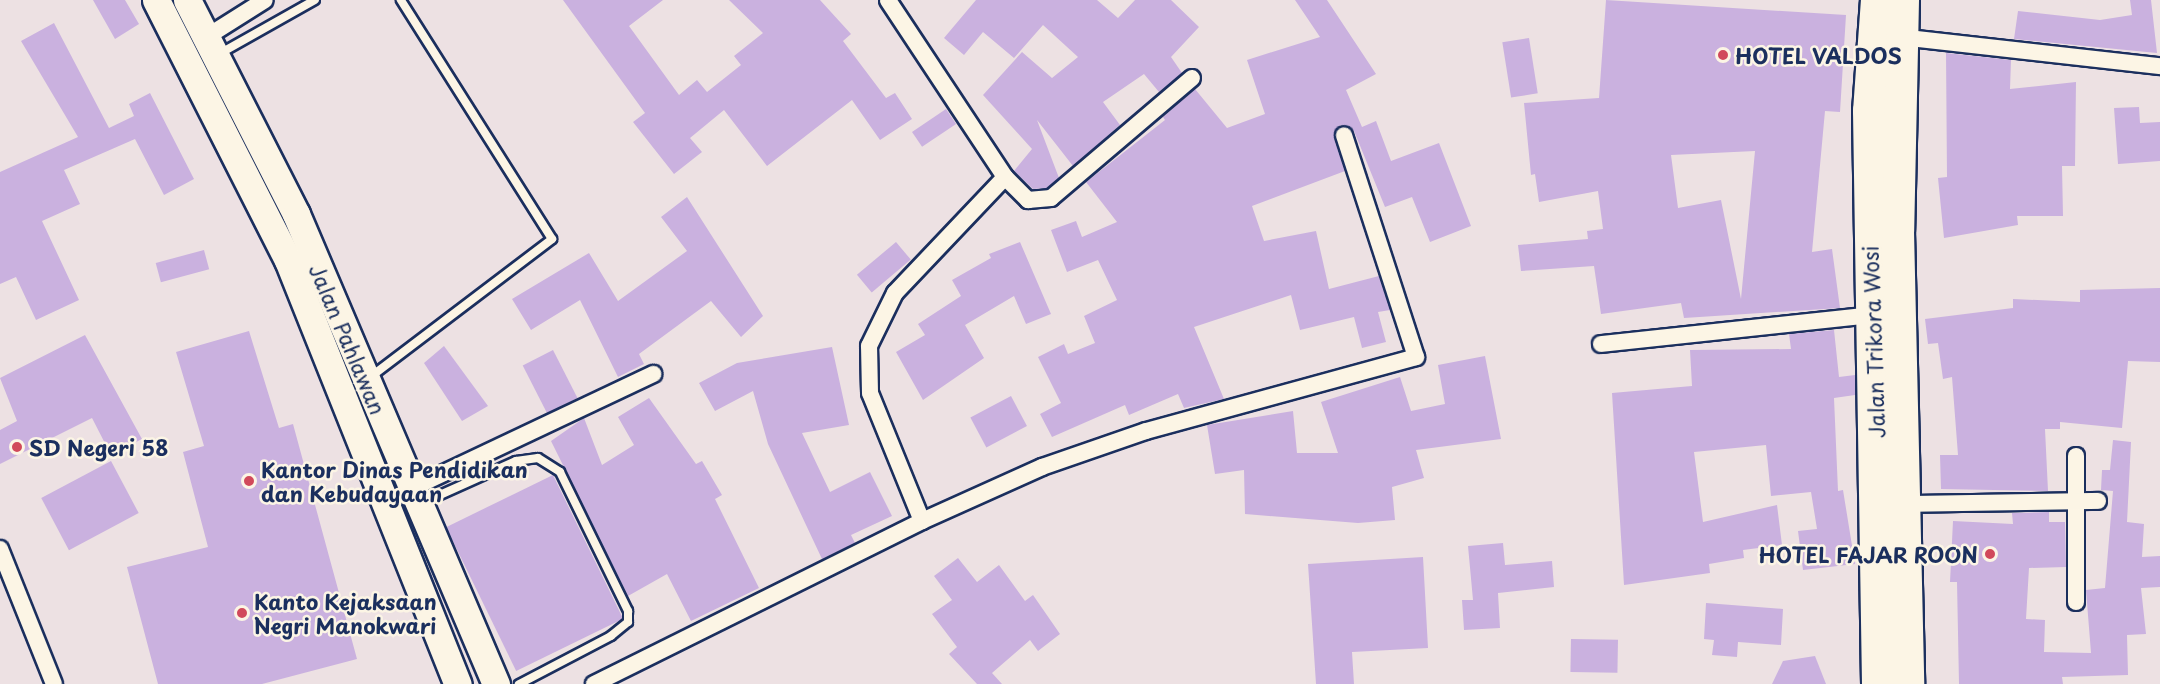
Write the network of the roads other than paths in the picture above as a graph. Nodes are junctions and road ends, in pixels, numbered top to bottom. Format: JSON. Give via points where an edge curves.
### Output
{"nodes":[{"id":1,"x":156,"y":0,"type":"edge"},
{"id":2,"x":187,"y":0,"type":"edge"},
{"id":3,"x":265,"y":0,"type":"edge"},
{"id":4,"x":315,"y":0,"type":"edge"},
{"id":5,"x":401,"y":0,"type":"edge"},
{"id":6,"x":888,"y":0,"type":"edge"},
{"id":7,"x":1877,"y":0,"type":"edge"},
{"id":8,"x":1903,"y":0,"type":"edge"},
{"id":9,"x":1900,"y":37,"type":"junction"},
{"id":10,"x":213,"y":45,"type":"junction"},
{"id":11,"x":2160,"y":66,"type":"edge"},
{"id":12,"x":1192,"y":78,"type":"dead end"},
{"id":13,"x":1344,"y":135,"type":"dead end"},
{"id":14,"x":1005,"y":177,"type":"junction"},
{"id":15,"x":296,"y":214,"type":"junction"},
{"id":16,"x":271,"y":226,"type":"junction"},
{"id":17,"x":1872,"y":315,"type":"junction"},
{"id":18,"x":1601,"y":344,"type":"dead end"},
{"id":19,"x":653,"y":374,"type":"dead end"},
{"id":20,"x":367,"y":380,"type":"junction"},
{"id":21,"x":383,"y":455,"type":"junction"},
{"id":22,"x":2076,"y":456,"type":"dead end"},
{"id":23,"x":415,"y":496,"type":"junction"},
{"id":24,"x":2098,"y":501,"type":"dead end"},
{"id":25,"x":2076,"y":502,"type":"junction"},
{"id":26,"x":1906,"y":504,"type":"junction"},
{"id":27,"x":922,"y":521,"type":"junction"},
{"id":28,"x":0,"y":549,"type":"edge"},
{"id":29,"x":1893,"y":560,"type":"junction"},
{"id":30,"x":457,"y":593,"type":"junction"},
{"id":31,"x":2076,"y":602,"type":"dead end"},
{"id":32,"x":426,"y":605,"type":"junction"},
{"id":33,"x":54,"y":684,"type":"edge"},
{"id":34,"x":458,"y":684,"type":"edge"},
{"id":35,"x":496,"y":684,"type":"edge"},
{"id":36,"x":519,"y":684,"type":"edge"},
{"id":37,"x":594,"y":684,"type":"edge"},
{"id":38,"x":1878,"y":684,"type":"edge"},
{"id":39,"x":1908,"y":684,"type":"edge"}],
"edges":[{"from":1,"to":16,"type":"main road","name":"Jalan Pahlawan"},
{"from":2,"to":10,"type":"main road","name":"Jalan Pahlawan"},
{"from":3,"to":10,"type":"street"},
{"from":4,"to":10,"type":"lane"},
{"from":5,"to":20,"type":"lane","via":[[552,239]]},
{"from":6,"to":14,"type":"street"},
{"from":7,"to":17,"type":"highway","name":"Jalan Trikora Wosi","via":[[1869,111]]},
{"from":8,"to":9,"type":"highway","name":"Jalan Trikora Wosi"},
{"from":9,"to":11,"type":"street"},
{"from":9,"to":26,"type":"highway","name":"Jalan Trikora Wosi","via":[[1898,231]]},
{"from":10,"to":15,"type":"main road","name":"Jalan Pahlawan"},
{"from":12,"to":14,"type":"street","via":[[1051,198],[1028,200]]},
{"from":13,"to":27,"type":"street","via":[[1416,357],[1146,431],[1042,467]]},
{"from":14,"to":27,"type":"street","via":[[895,293],[869,346],[870,393]]},
{"from":15,"to":16,"type":"main road"},
{"from":15,"to":20,"type":"main road","name":"Jalan Pahlawan"},
{"from":16,"to":21,"type":"main road","name":"Jalan Pahlawan"},
{"from":17,"to":18,"type":"street"},
{"from":17,"to":29,"type":"highway","name":"Jalan Trikora Wosi"},
{"from":19,"to":23,"type":"street"},
{"from":20,"to":21,"type":"main road","name":"Jalan Pahlawan"},
{"from":21,"to":23,"type":"main road","name":"Jalan Pahlawan"},
{"from":21,"to":32,"type":"main road","name":"Jalan Pahlawan"},
{"from":22,"to":25,"type":"street"},
{"from":23,"to":30,"type":"main road","name":"Jalan Pahlawan"},
{"from":23,"to":36,"type":"lane","via":[[516,461],[538,458],[560,472],[628,611],[627,622],[611,636]]},
{"from":24,"to":25,"type":"street"},
{"from":25,"to":26,"type":"street"},
{"from":25,"to":31,"type":"street"},
{"from":26,"to":29,"type":"highway","name":"Jalan Trikora Wosi"},
{"from":27,"to":37,"type":"street"},
{"from":28,"to":33,"type":"street"},
{"from":29,"to":38,"type":"highway","name":"Jalan Trikora Wosi"},
{"from":29,"to":39,"type":"highway","name":"Jalan Trikora Wosi"},
{"from":30,"to":32,"type":"main road"},
{"from":30,"to":35,"type":"main road","name":"Jalan Pahlawan"},
{"from":32,"to":34,"type":"main road","name":"Jalan Pahlawan"}]}
